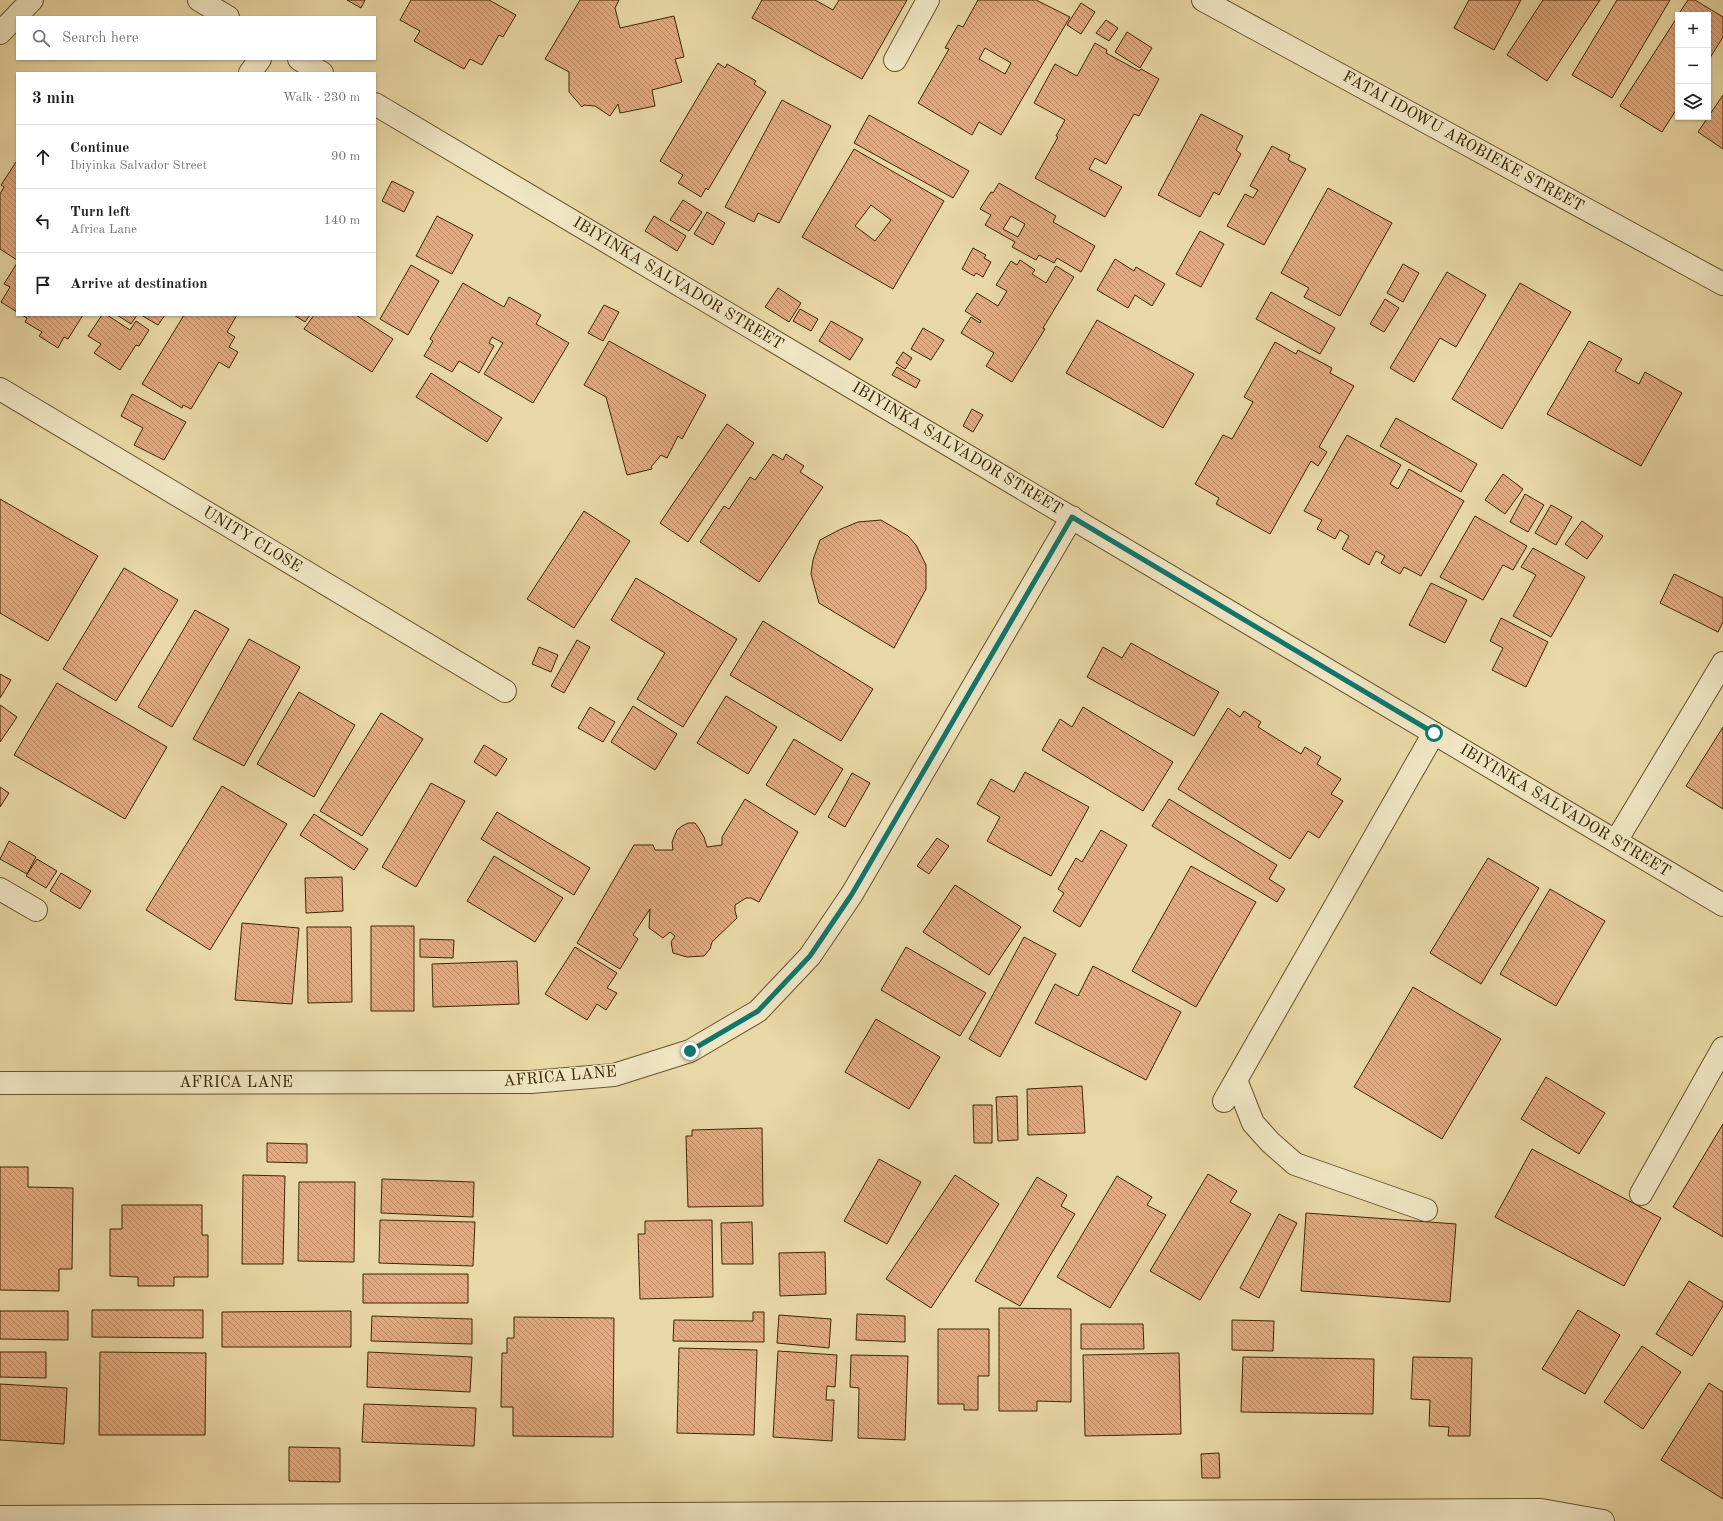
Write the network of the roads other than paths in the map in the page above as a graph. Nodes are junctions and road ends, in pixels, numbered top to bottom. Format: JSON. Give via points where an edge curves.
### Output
{"nodes":[{"id":1,"x":32,"y":0,"type":"edge"},
{"id":2,"x":199,"y":0,"type":"edge"},
{"id":3,"x":928,"y":0,"type":"edge"},
{"id":4,"x":1203,"y":0,"type":"edge"},
{"id":5,"x":16,"y":16,"type":"edge"},
{"id":6,"x":16,"y":16,"type":"edge"},
{"id":7,"x":226,"y":16,"type":"edge"},
{"id":8,"x":0,"y":33,"type":"edge"},
{"id":9,"x":259,"y":60,"type":"edge"},
{"id":10,"x":301,"y":60,"type":"edge"},
{"id":11,"x":895,"y":60,"type":"dead end"},
{"id":12,"x":251,"y":72,"type":"edge"},
{"id":13,"x":320,"y":72,"type":"edge"},
{"id":14,"x":376,"y":105,"type":"edge"},
{"id":15,"x":1723,"y":284,"type":"edge"},
{"id":16,"x":0,"y":389,"type":"edge"},
{"id":17,"x":1072,"y":517,"type":"junction"},
{"id":18,"x":1723,"y":663,"type":"edge"},
{"id":19,"x":505,"y":691,"type":"dead end"},
{"id":20,"x":1434,"y":733,"type":"junction"},
{"id":21,"x":1616,"y":841,"type":"junction"},
{"id":22,"x":0,"y":889,"type":"edge"},
{"id":23,"x":1723,"y":905,"type":"edge"},
{"id":24,"x":36,"y":910,"type":"dead end"},
{"id":25,"x":1723,"y":1048,"type":"edge"},
{"id":26,"x":1236,"y":1080,"type":"junction"},
{"id":27,"x":0,"y":1083,"type":"edge"},
{"id":28,"x":1224,"y":1101,"type":"dead end"},
{"id":29,"x":1641,"y":1194,"type":"dead end"},
{"id":30,"x":1426,"y":1210,"type":"dead end"},
{"id":31,"x":1440,"y":1516,"type":"edge"},
{"id":32,"x":0,"y":1517,"type":"edge"},
{"id":33,"x":1603,"y":1521,"type":"edge"}],
"edges":[{"from":1,"to":6,"type":"street"},
{"from":2,"to":7,"type":"street"},
{"from":3,"to":11,"type":"street"},
{"from":4,"to":15,"type":"street","name":"FATAI IDOWU AROBIEKE STREET"},
{"from":5,"to":8,"type":"street"},
{"from":9,"to":12,"type":"street"},
{"from":10,"to":13,"type":"street"},
{"from":14,"to":17,"type":"street","name":"IBIYINKA SALVADOR STREET"},
{"from":16,"to":19,"type":"street","name":"UNITY CLOSE"},
{"from":17,"to":20,"type":"street","name":"IBIYINKA SALVADOR STREET"},
{"from":17,"to":27,"type":"street","name":"AFRICA LANE","via":[[852,894],[810,956],[758,1011],[690,1051],[614,1075],[531,1082]]},
{"from":18,"to":21,"type":"street"},
{"from":20,"to":21,"type":"street","name":"IBIYINKA SALVADOR STREET"},
{"from":20,"to":26,"type":"street"},
{"from":21,"to":23,"type":"street","name":"IBIYINKA SALVADOR STREET"},
{"from":22,"to":24,"type":"street"},
{"from":25,"to":29,"type":"street"},
{"from":26,"to":28,"type":"street"},
{"from":26,"to":30,"type":"street","via":[[1253,1123],[1295,1164]]},
{"from":31,"to":32,"type":"street"},
{"from":31,"to":33,"type":"street","via":[[1541,1510]]}]}
